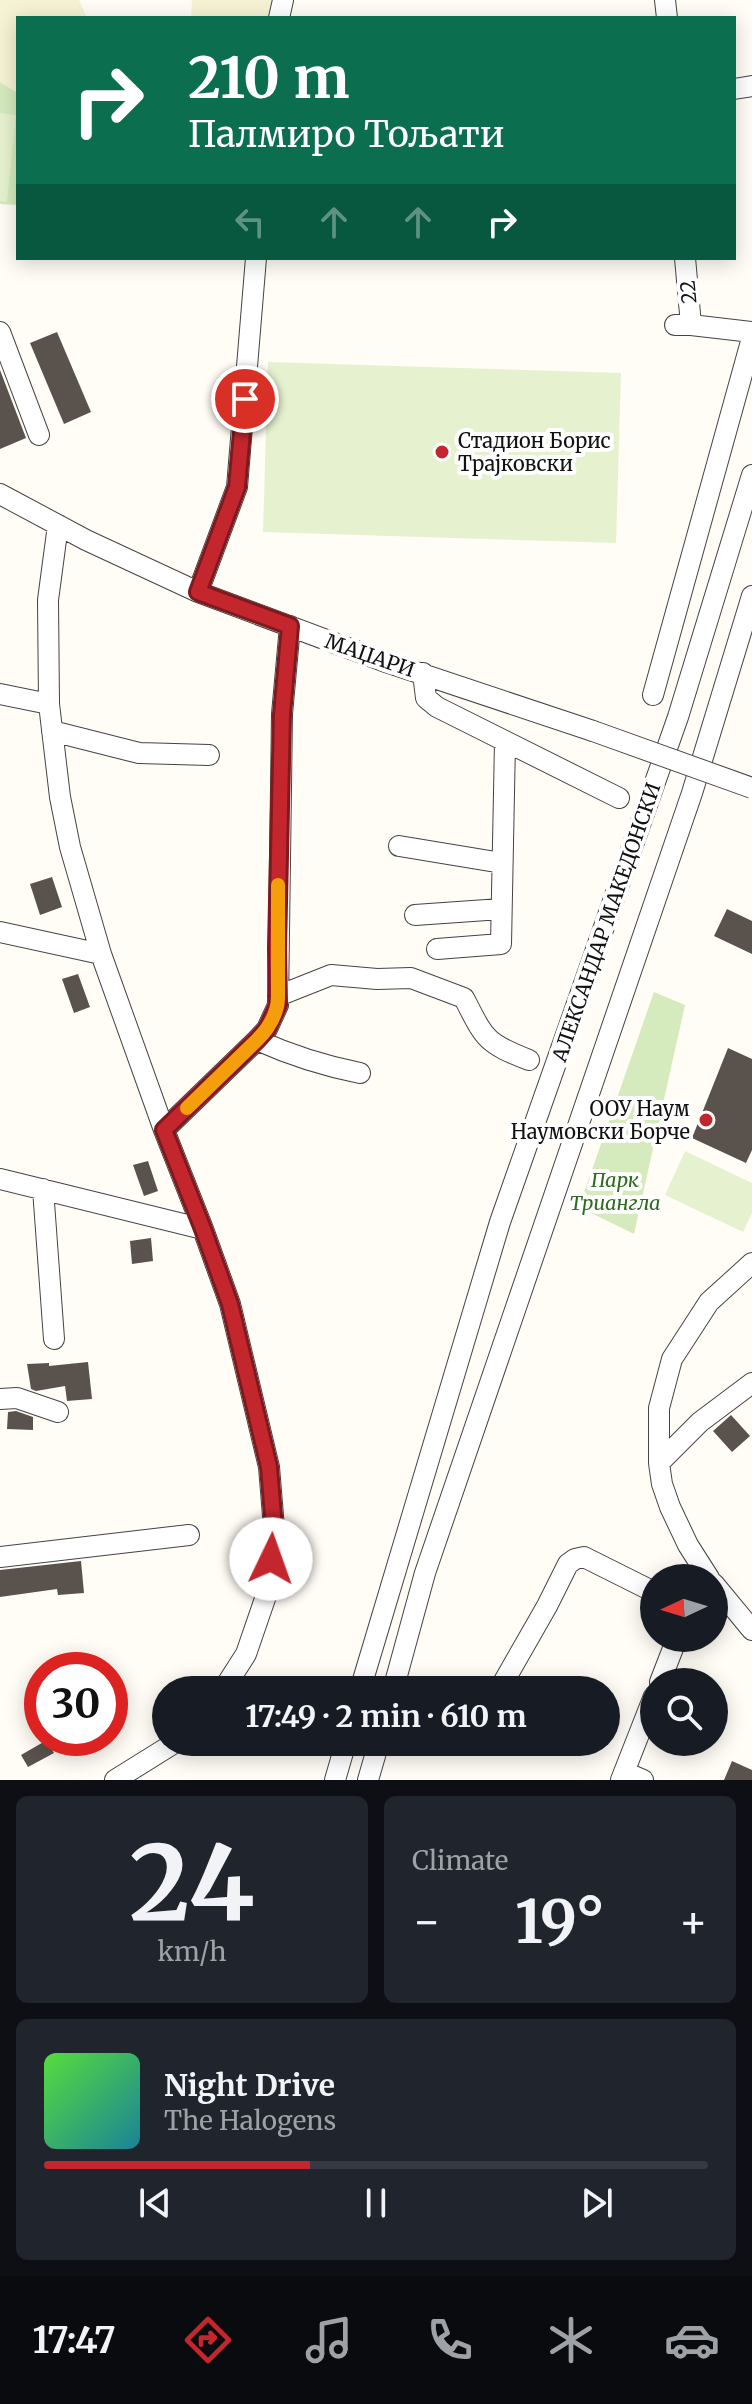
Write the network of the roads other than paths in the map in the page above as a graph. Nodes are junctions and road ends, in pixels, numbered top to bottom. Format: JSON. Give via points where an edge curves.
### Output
{"nodes":[{"id":1,"x":256,"y":260,"type":"edge"},
{"id":2,"x":685,"y":260,"type":"edge"},
{"id":3,"x":0,"y":332,"type":"edge"},
{"id":4,"x":752,"y":335,"type":"edge"},
{"id":5,"x":39,"y":435,"type":"dead end"},
{"id":6,"x":752,"y":475,"type":"edge"},
{"id":7,"x":0,"y":494,"type":"edge"},
{"id":8,"x":58,"y":525,"type":"junction"},
{"id":9,"x":198,"y":592,"type":"junction"},
{"id":10,"x":752,"y":596,"type":"edge"},
{"id":11,"x":290,"y":626,"type":"junction"},
{"id":12,"x":423,"y":673,"type":"junction"},
{"id":13,"x":0,"y":694,"type":"edge"},
{"id":14,"x":653,"y":695,"type":"dead end"},
{"id":15,"x":49,"y":704,"type":"junction"},
{"id":16,"x":52,"y":731,"type":"junction"},
{"id":17,"x":505,"y":742,"type":"junction"},
{"id":18,"x":209,"y":755,"type":"dead end"},
{"id":19,"x":752,"y":788,"type":"edge"},
{"id":20,"x":619,"y":798,"type":"dead end"},
{"id":21,"x":399,"y":846,"type":"dead end"},
{"id":22,"x":502,"y":863,"type":"junction"},
{"id":23,"x":501,"y":909,"type":"junction"},
{"id":24,"x":415,"y":915,"type":"dead end"},
{"id":25,"x":0,"y":932,"type":"edge"},
{"id":26,"x":437,"y":949,"type":"dead end"},
{"id":27,"x":101,"y":954,"type":"junction"},
{"id":28,"x":278,"y":996,"type":"junction"},
{"id":29,"x":257,"y":1040,"type":"junction"},
{"id":30,"x":529,"y":1060,"type":"dead end"},
{"id":31,"x":360,"y":1073,"type":"dead end"},
{"id":32,"x":164,"y":1130,"type":"junction"},
{"id":33,"x":0,"y":1179,"type":"edge"},
{"id":34,"x":43,"y":1189,"type":"junction"},
{"id":35,"x":203,"y":1229,"type":"junction"},
{"id":36,"x":752,"y":1263,"type":"edge"},
{"id":37,"x":54,"y":1339,"type":"dead end"},
{"id":38,"x":752,"y":1383,"type":"edge"},
{"id":39,"x":0,"y":1399,"type":"edge"},
{"id":40,"x":58,"y":1412,"type":"dead end"},
{"id":41,"x":659,"y":1463,"type":"junction"},
{"id":42,"x":189,"y":1535,"type":"dead end"},
{"id":43,"x":0,"y":1557,"type":"edge"},
{"id":44,"x":700,"y":1564,"type":"edge"},
{"id":45,"x":640,"y":1585,"type":"edge"},
{"id":46,"x":728,"y":1602,"type":"edge"},
{"id":47,"x":752,"y":1630,"type":"edge"},
{"id":48,"x":232,"y":1676,"type":"edge"},
{"id":49,"x":364,"y":1676,"type":"edge"},
{"id":50,"x":397,"y":1676,"type":"edge"},
{"id":51,"x":507,"y":1676,"type":"edge"},
{"id":52,"x":640,"y":1741,"type":"edge"},
{"id":53,"x":154,"y":1756,"type":"edge"},
{"id":54,"x":342,"y":1756,"type":"edge"},
{"id":55,"x":375,"y":1756,"type":"edge"},
{"id":56,"x":629,"y":1777,"type":"edge"},
{"id":57,"x":115,"y":1780,"type":"edge"},
{"id":58,"x":335,"y":1780,"type":"edge"},
{"id":59,"x":368,"y":1780,"type":"edge"}],
"edges":[{"from":1,"to":9,"type":"street","via":[[237,487]]},
{"from":2,"to":4,"type":"street","name":"22","via":[[683,325]]},
{"from":3,"to":5,"type":"street"},
{"from":4,"to":14,"type":"street"},
{"from":6,"to":49,"type":"street","name":"АЛЕКСАНДАР МАКЕДОНСКИ","via":[[678,717],[500,1222]]},
{"from":7,"to":8,"type":"street","name":"МАЏАРИ"},
{"from":8,"to":9,"type":"street","name":"МАЏАРИ"},
{"from":8,"to":15,"type":"street","via":[[48,600]]},
{"from":9,"to":11,"type":"street","name":"МАЏАРИ"},
{"from":10,"to":50,"type":"street","name":"АЛЕКСАНДАР МАКЕДОНСКИ","via":[[692,793],[425,1573]]},
{"from":11,"to":12,"type":"street","name":"МАЏАРИ"},
{"from":11,"to":28,"type":"street","via":[[282,714]]},
{"from":12,"to":17,"type":"street","via":[[426,698]]},
{"from":12,"to":19,"type":"street","name":"МАЏАРИ","bridge":true},
{"from":13,"to":15,"type":"street"},
{"from":15,"to":16,"type":"street"},
{"from":16,"to":18,"type":"street","via":[[139,753]]},
{"from":16,"to":27,"type":"street","via":[[70,847]]},
{"from":17,"to":20,"type":"street"},
{"from":17,"to":22,"type":"street"},
{"from":21,"to":22,"type":"street"},
{"from":22,"to":23,"type":"street"},
{"from":23,"to":24,"type":"street"},
{"from":23,"to":26,"type":"street","via":[[501,944]]},
{"from":25,"to":27,"type":"street"},
{"from":27,"to":32,"type":"street"},
{"from":28,"to":29,"type":"street","via":[[274,1016]]},
{"from":28,"to":30,"type":"street","via":[[331,975],[411,978],[464,998],[484,1038]]},
{"from":29,"to":31,"type":"street"},
{"from":29,"to":32,"type":"street"},
{"from":32,"to":35,"type":"street"},
{"from":33,"to":34,"type":"street"},
{"from":34,"to":35,"type":"street"},
{"from":34,"to":37,"type":"street"},
{"from":35,"to":48,"type":"street","via":[[230,1304],[252,1392],[269,1467],[274,1528],[268,1590],[246,1654]]},
{"from":36,"to":41,"type":"street","via":[[709,1302],[672,1359],[659,1408]]},
{"from":38,"to":41,"type":"street","via":[[700,1422]]},
{"from":39,"to":40,"type":"street","via":[[17,1398]]},
{"from":41,"to":44,"type":"street","via":[[670,1507]]},
{"from":42,"to":43,"type":"street"},
{"from":45,"to":51,"type":"street","via":[[584,1557],[575,1559]]},
{"from":46,"to":47,"type":"street"},
{"from":52,"to":56,"type":"street"},
{"from":53,"to":57,"type":"street"},
{"from":54,"to":58,"type":"street"},
{"from":55,"to":59,"type":"street"}]}
